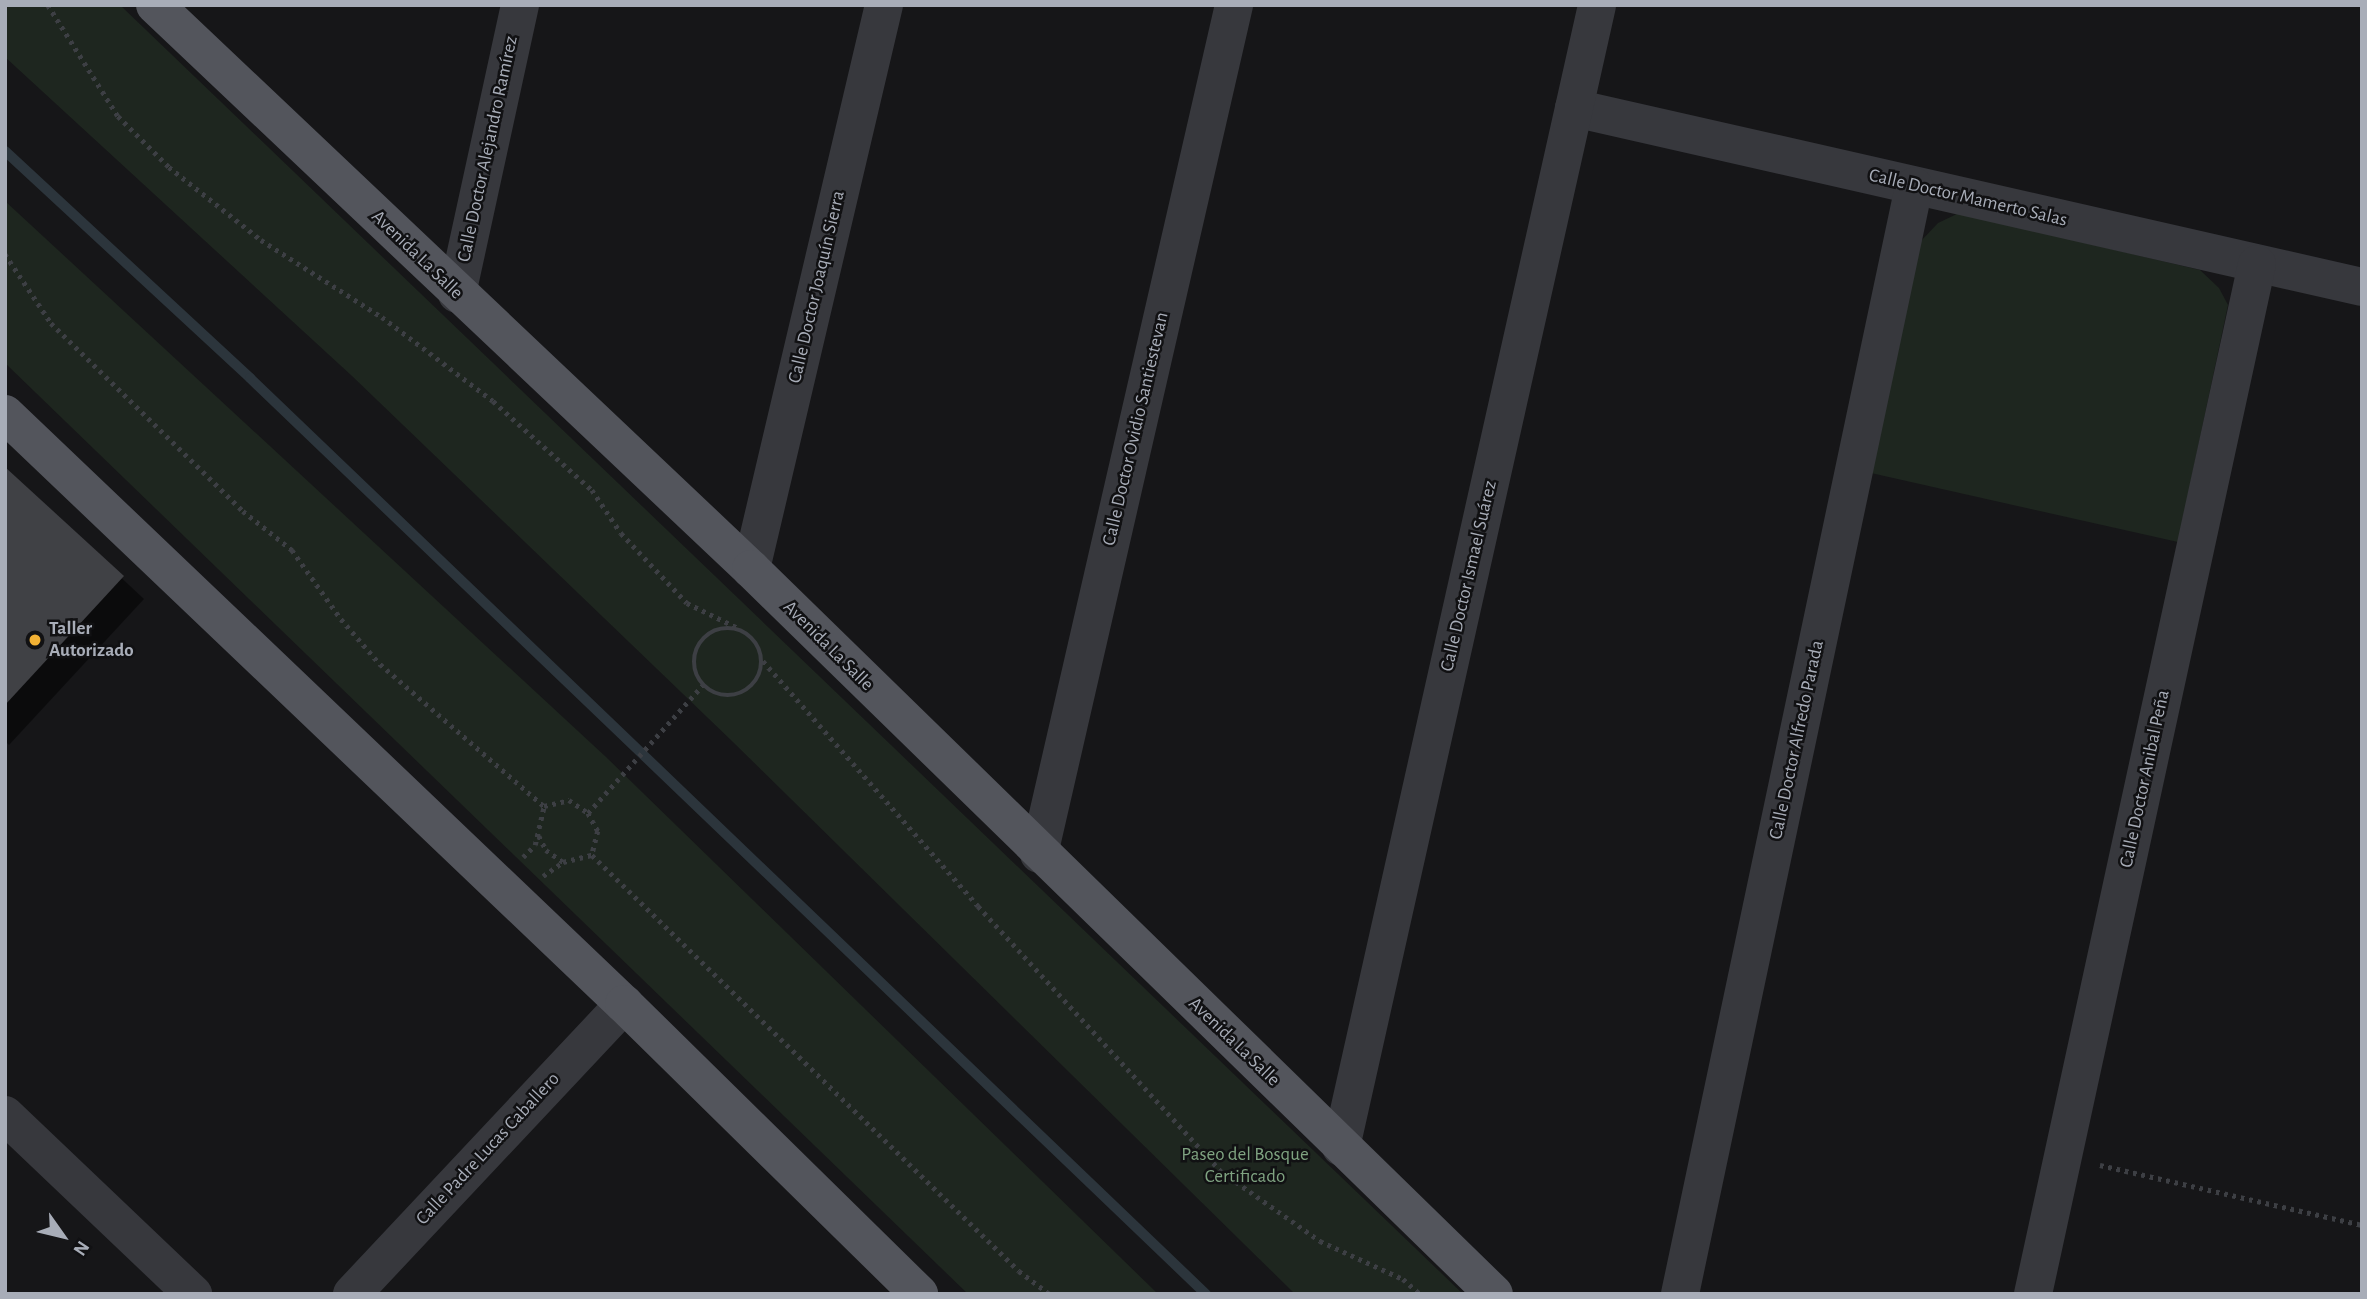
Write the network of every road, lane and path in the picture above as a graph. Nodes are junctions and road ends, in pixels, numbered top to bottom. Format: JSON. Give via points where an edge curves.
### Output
{"nodes":[{"id":1,"x":48,"y":5,"type":"edge"},
{"id":2,"x":155,"y":5,"type":"edge"},
{"id":3,"x":520,"y":5,"type":"edge"},
{"id":4,"x":884,"y":5,"type":"edge"},
{"id":5,"x":1234,"y":5,"type":"edge"},
{"id":6,"x":1597,"y":5,"type":"edge"},
{"id":7,"x":1574,"y":108,"type":"junction"},
{"id":8,"x":1914,"y":186,"type":"junction"},
{"id":9,"x":5,"y":254,"type":"edge"},
{"id":10,"x":2256,"y":264,"type":"junction"},
{"id":11,"x":2362,"y":287,"type":"edge"},
{"id":12,"x":457,"y":294,"type":"junction"},
{"id":13,"x":5,"y":414,"type":"edge"},
{"id":14,"x":751,"y":569,"type":"junction"},
{"id":15,"x":740,"y":629,"type":"junction"},
{"id":16,"x":763,"y":660,"type":"junction"},
{"id":17,"x":703,"y":685,"type":"junction"},
{"id":18,"x":544,"y":806,"type":"junction"},
{"id":19,"x":588,"y":813,"type":"junction"},
{"id":20,"x":539,"y":836,"type":"junction"},
{"id":21,"x":1039,"y":854,"type":"junction"},
{"id":22,"x":592,"y":855,"type":"junction"},
{"id":23,"x":563,"y":862,"type":"junction"},
{"id":24,"x":505,"y":892,"type":"junction"},
{"id":25,"x":624,"y":1004,"type":"junction"},
{"id":26,"x":5,"y":1115,"type":"edge"},
{"id":27,"x":1341,"y":1147,"type":"junction"},
{"id":28,"x":2063,"y":1156,"type":"junction"},
{"id":29,"x":2362,"y":1225,"type":"edge"},
{"id":30,"x":912,"y":1292,"type":"edge"},
{"id":31,"x":193,"y":1294,"type":"edge"},
{"id":32,"x":352,"y":1294,"type":"edge"},
{"id":33,"x":1049,"y":1294,"type":"edge"},
{"id":34,"x":1420,"y":1294,"type":"edge"},
{"id":35,"x":1494,"y":1294,"type":"edge"},
{"id":36,"x":1680,"y":1294,"type":"edge"},
{"id":37,"x":2033,"y":1294,"type":"edge"}],
"edges":[{"from":1,"to":15,"type":"path","via":[[118,116],[169,167],[261,240],[382,317],[493,401],[592,490],[621,533],[687,603]]},
{"from":2,"to":12,"type":"main road","name":"Avenida La Salle"},
{"from":3,"to":12,"type":"street","name":"Calle Doctor Alejandro Ramírez"},
{"from":4,"to":14,"type":"street","name":"Calle Doctor Joaquín Sierra"},
{"from":5,"to":21,"type":"street","name":"Calle Doctor Ovidio Santiestevan"},
{"from":6,"to":7,"type":"street","name":"Calle Doctor Ismael Suárez"},
{"from":7,"to":8,"type":"street","name":"Calle Doctor Mamerto Salas"},
{"from":7,"to":27,"type":"street","name":"Calle Doctor Ismael Suárez"},
{"from":8,"to":10,"type":"street","name":"Calle Doctor Mamerto Salas"},
{"from":8,"to":36,"type":"street","name":"Calle Doctor Alfredo Parada"},
{"from":9,"to":18,"type":"path","via":[[51,323],[243,511],[292,550],[380,664]]},
{"from":10,"to":11,"type":"street","name":"Calle Doctor Mamerto Salas"},
{"from":10,"to":28,"type":"street","name":"Calle Doctor Anibal Peña"},
{"from":12,"to":14,"type":"main road","name":"Avenida La Salle"},
{"from":13,"to":24,"type":"main road"},
{"from":14,"to":21,"type":"main road","name":"Avenida La Salle"},
{"from":15,"to":16,"type":"path","via":[[759,647]]},
{"from":15,"to":17,"type":"path","via":[[726,628],[703,640],[694,665]]},
{"from":16,"to":17,"type":"path","via":[[754,685],[744,693],[717,695]]},
{"from":16,"to":34,"type":"path","via":[[978,906],[1222,1172],[1320,1241],[1403,1279]]},
{"from":17,"to":19,"type":"path"},
{"from":18,"to":19,"type":"path","via":[[569,800]]},
{"from":18,"to":20,"type":"path"},
{"from":19,"to":22,"type":"path","via":[[598,831]]},
{"from":20,"to":23,"type":"path","via":[[546,850]]},
{"from":20,"to":24,"type":"path"},
{"from":21,"to":27,"type":"main road","name":"Avenida La Salle"},
{"from":22,"to":23,"type":"path"},
{"from":22,"to":33,"type":"path","via":[[1019,1271]]},
{"from":23,"to":24,"type":"path","via":[[541,879]]},
{"from":24,"to":25,"type":"main road"},
{"from":25,"to":30,"type":"main road"},
{"from":25,"to":32,"type":"street","name":"Calle Padre Lucas Caballero"},
{"from":26,"to":31,"type":"street"},
{"from":27,"to":35,"type":"main road","name":"Avenida La Salle"},
{"from":28,"to":29,"type":"path"},
{"from":28,"to":37,"type":"street","name":"Calle Doctor Anibal Peña"}]}
